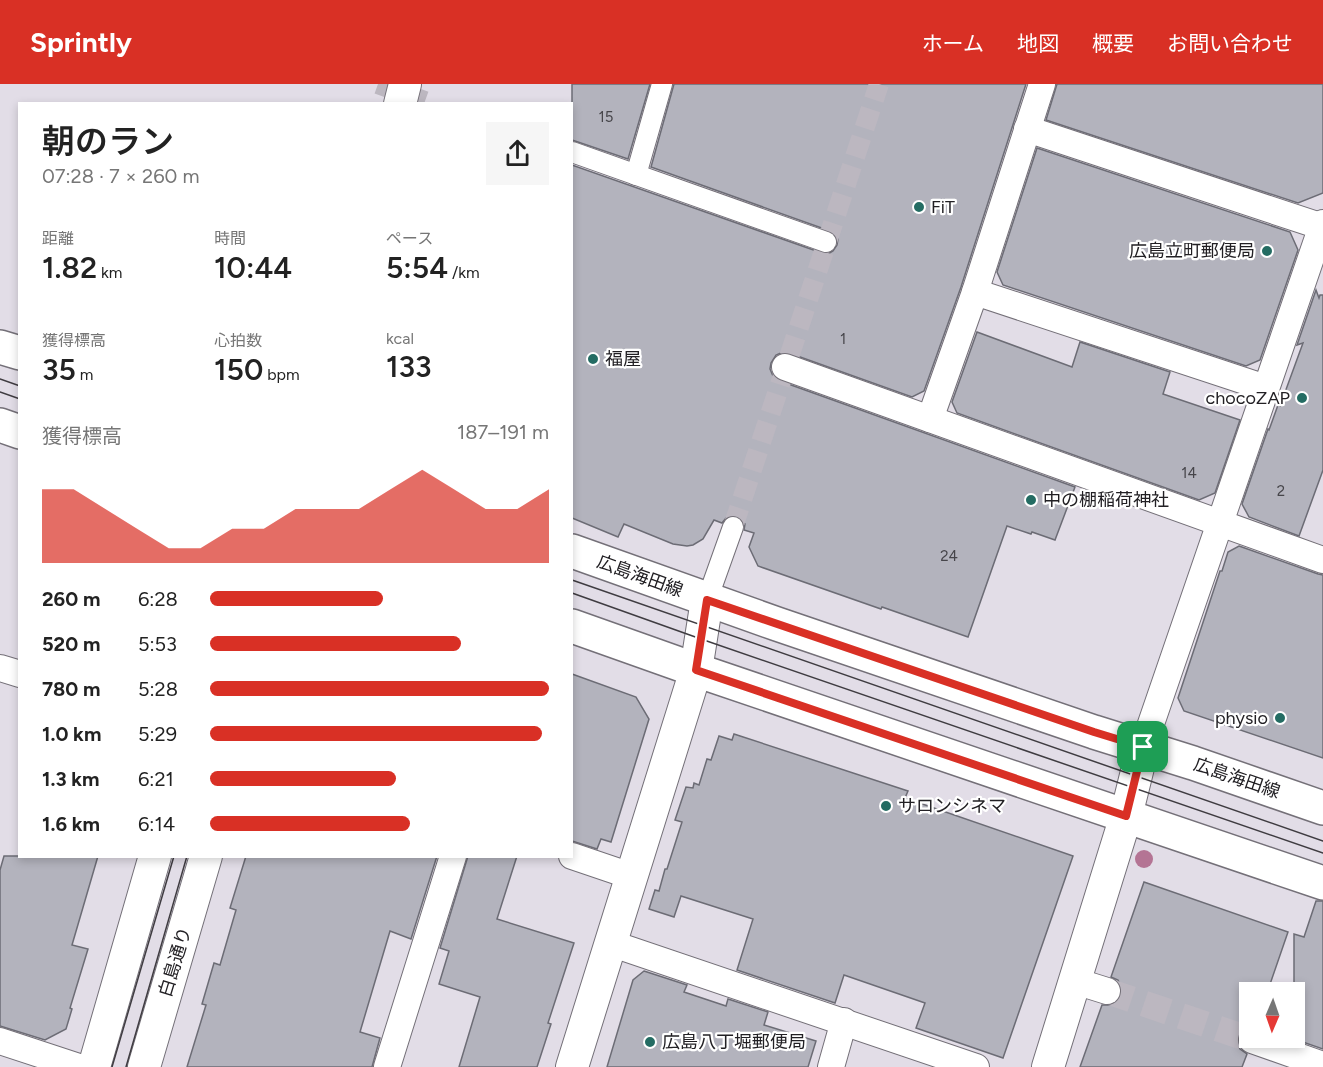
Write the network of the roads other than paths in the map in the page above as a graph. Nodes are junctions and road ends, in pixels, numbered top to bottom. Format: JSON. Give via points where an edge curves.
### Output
{"nodes":[{"id":1,"x":405,"y":84,"type":"edge"},
{"id":2,"x":662,"y":84,"type":"edge"},
{"id":3,"x":1042,"y":84,"type":"edge"},
{"id":4,"x":400,"y":102,"type":"edge"},
{"id":5,"x":1027,"y":129,"type":"junction"},
{"id":6,"x":573,"y":152,"type":"edge"},
{"id":7,"x":636,"y":175,"type":"junction"},
{"id":8,"x":1323,"y":226,"type":"edge"},
{"id":9,"x":826,"y":242,"type":"dead end"},
{"id":10,"x":975,"y":292,"type":"junction"},
{"id":11,"x":0,"y":347,"type":"edge"},
{"id":12,"x":18,"y":352,"type":"edge"},
{"id":13,"x":785,"y":367,"type":"dead end"},
{"id":14,"x":1266,"y":388,"type":"junction"},
{"id":15,"x":930,"y":419,"type":"junction"},
{"id":16,"x":0,"y":425,"type":"edge"},
{"id":17,"x":18,"y":431,"type":"edge"},
{"id":18,"x":1220,"y":523,"type":"junction"},
{"id":19,"x":733,"y":526,"type":"tunnel mouth"},
{"id":20,"x":573,"y":551,"type":"edge"},
{"id":21,"x":1323,"y":561,"type":"edge"},
{"id":22,"x":707,"y":600,"type":"junction"},
{"id":23,"x":573,"y":626,"type":"edge"},
{"id":24,"x":0,"y":668,"type":"edge"},
{"id":25,"x":696,"y":670,"type":"junction"},
{"id":26,"x":18,"y":673,"type":"edge"},
{"id":27,"x":1143,"y":747,"type":"junction"},
{"id":28,"x":1323,"y":808,"type":"edge"},
{"id":29,"x":1126,"y":816,"type":"junction"},
{"id":30,"x":573,"y":856,"type":"edge"},
{"id":31,"x":154,"y":858,"type":"edge"},
{"id":32,"x":205,"y":858,"type":"edge"},
{"id":33,"x":452,"y":858,"type":"edge"},
{"id":34,"x":631,"y":876,"type":"junction"},
{"id":35,"x":1323,"y":883,"type":"edge"},
{"id":36,"x":610,"y":943,"type":"junction"},
{"id":37,"x":1075,"y":981,"type":"junction"},
{"id":38,"x":1107,"y":991,"type":"tunnel mouth"},
{"id":39,"x":844,"y":1022,"type":"junction"},
{"id":40,"x":0,"y":1041,"type":"edge"},
{"id":41,"x":1275,"y":1048,"type":"edge"},
{"id":42,"x":1323,"y":1065,"type":"edge"},
{"id":43,"x":79,"y":1067,"type":"edge"},
{"id":44,"x":94,"y":1067,"type":"edge"},
{"id":45,"x":144,"y":1067,"type":"edge"},
{"id":46,"x":387,"y":1067,"type":"edge"},
{"id":47,"x":572,"y":1067,"type":"edge"},
{"id":48,"x":831,"y":1067,"type":"edge"},
{"id":49,"x":976,"y":1067,"type":"edge"},
{"id":50,"x":1048,"y":1067,"type":"edge"}],
"edges":[{"from":1,"to":4,"type":"street"},
{"from":2,"to":7,"type":"street"},
{"from":3,"to":5,"type":"street"},
{"from":5,"to":8,"type":"street"},
{"from":5,"to":10,"type":"street"},
{"from":6,"to":7,"type":"street"},
{"from":7,"to":9,"type":"street"},
{"from":8,"to":14,"type":"street"},
{"from":10,"to":14,"type":"street"},
{"from":10,"to":15,"type":"street"},
{"from":11,"to":12,"type":"main road"},
{"from":13,"to":15,"type":"street"},
{"from":14,"to":18,"type":"street"},
{"from":15,"to":18,"type":"street"},
{"from":16,"to":17,"type":"main road"},
{"from":18,"to":21,"type":"street"},
{"from":18,"to":27,"type":"street"},
{"from":19,"to":22,"type":"street"},
{"from":20,"to":22,"type":"main road","name":"広島海田線"},
{"from":22,"to":25,"type":"street"},
{"from":22,"to":27,"type":"main road","name":"広島海田線"},
{"from":23,"to":25,"type":"main road"},
{"from":24,"to":26,"type":"street"},
{"from":25,"to":29,"type":"main road"},
{"from":25,"to":34,"type":"street"},
{"from":27,"to":28,"type":"main road","name":"広島海田線"},
{"from":27,"to":29,"type":"street"},
{"from":29,"to":35,"type":"main road"},
{"from":29,"to":37,"type":"street"},
{"from":30,"to":34,"type":"street"},
{"from":31,"to":44,"type":"street"},
{"from":32,"to":45,"type":"street","name":"白島通り"},
{"from":33,"to":46,"type":"street"},
{"from":34,"to":36,"type":"street"},
{"from":36,"to":39,"type":"street"},
{"from":36,"to":47,"type":"street"},
{"from":37,"to":38,"type":"street"},
{"from":37,"to":50,"type":"street"},
{"from":39,"to":48,"type":"street"},
{"from":39,"to":49,"type":"street"},
{"from":40,"to":43,"type":"street"},
{"from":41,"to":42,"type":"street"}]}
